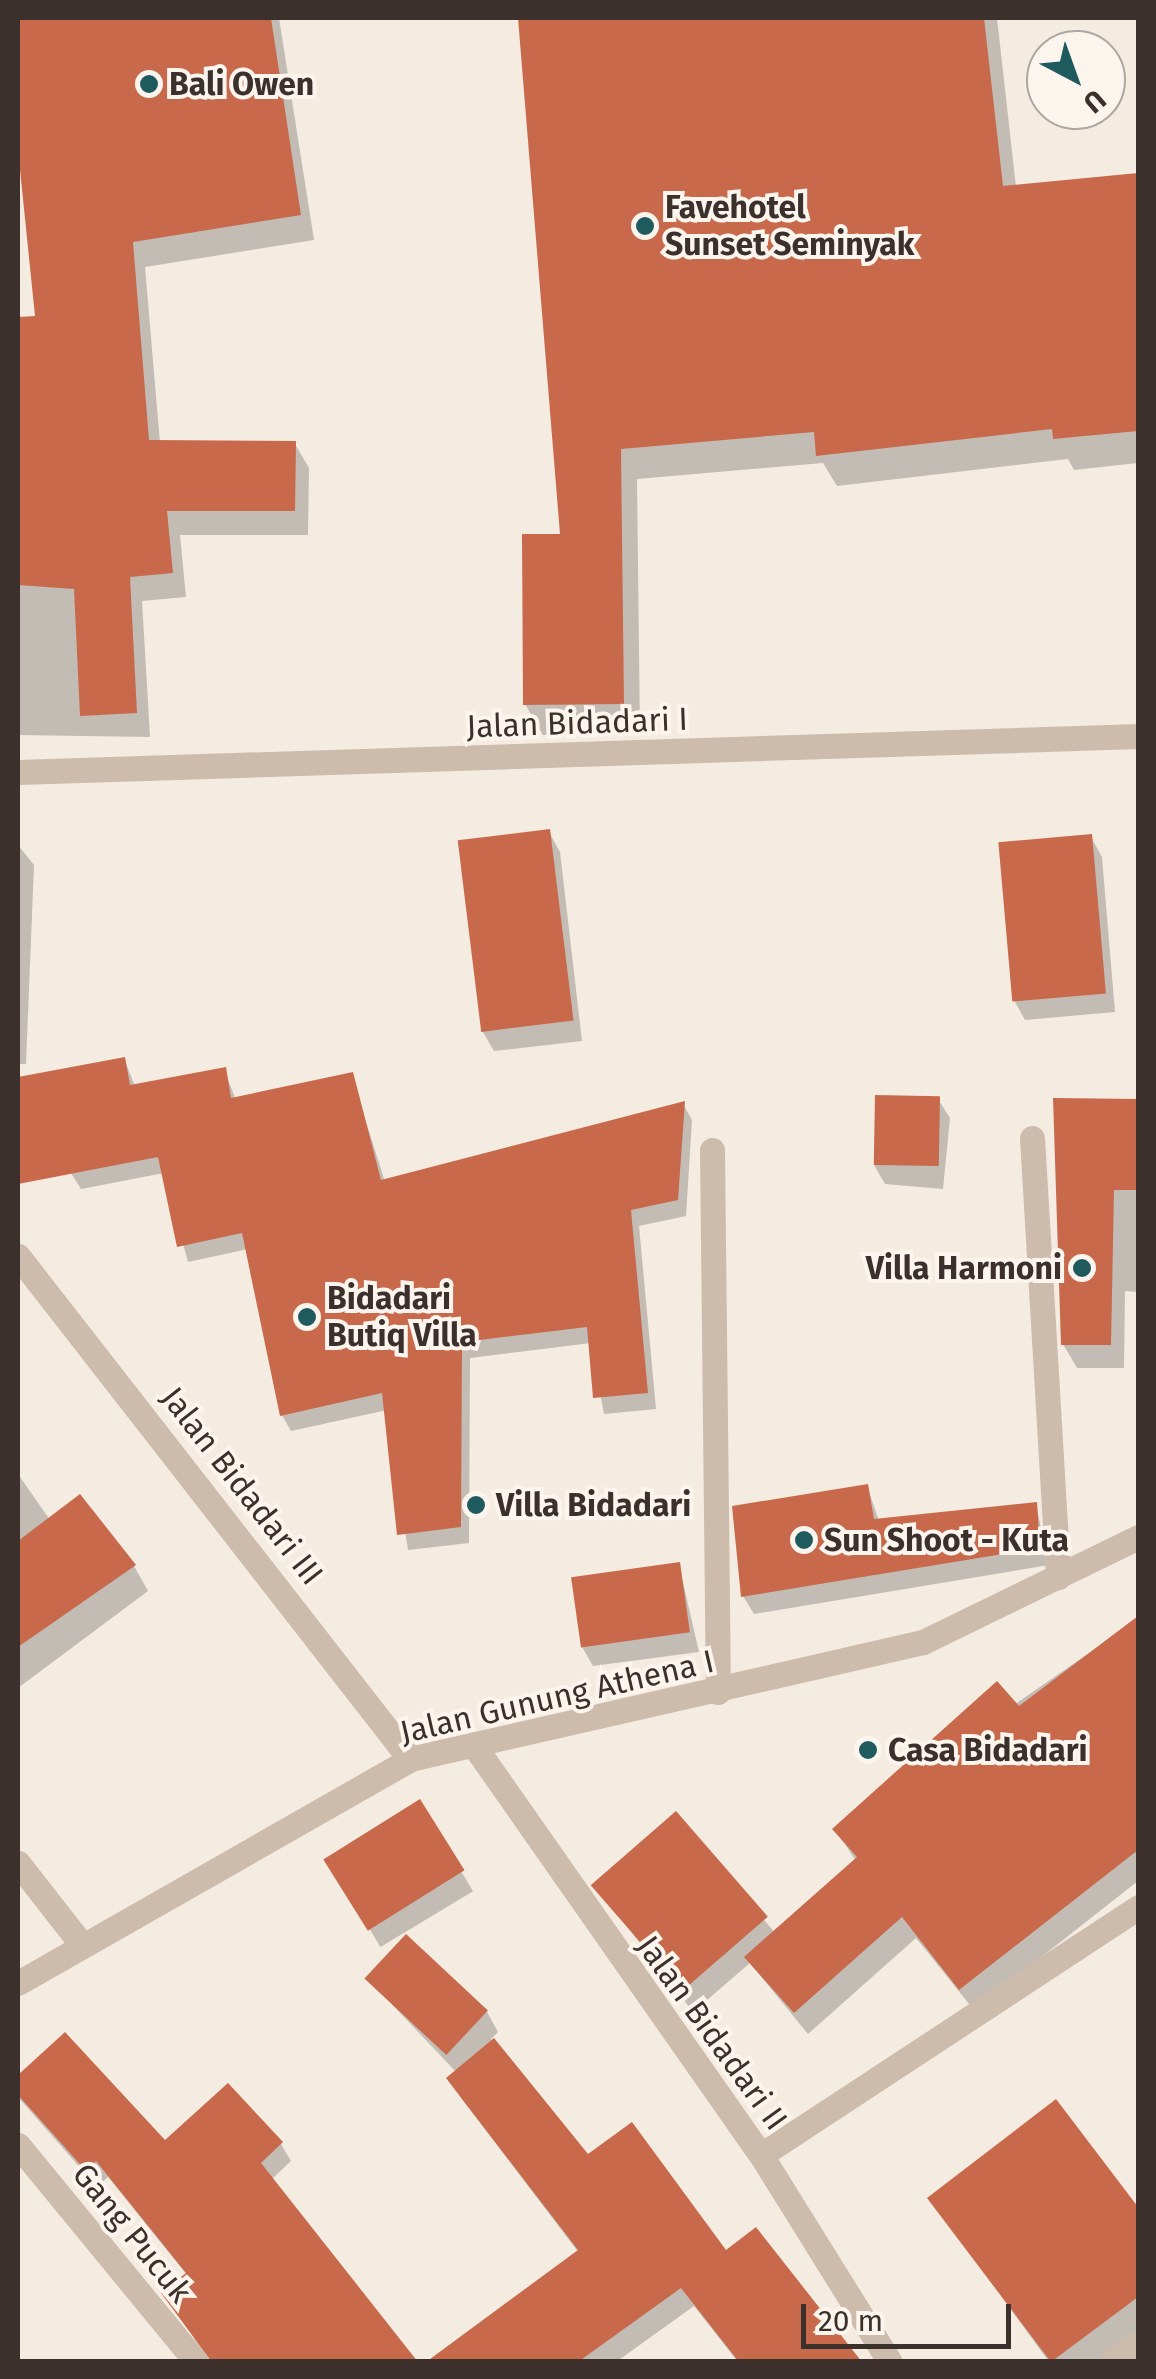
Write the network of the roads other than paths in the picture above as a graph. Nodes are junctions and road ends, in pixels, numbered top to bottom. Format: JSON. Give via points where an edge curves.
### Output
{"nodes":[{"id":1,"x":1138,"y":736,"type":"edge"},
{"id":2,"x":18,"y":772,"type":"edge"},
{"id":3,"x":1032,"y":1138,"type":"dead end"},
{"id":4,"x":712,"y":1150,"type":"dead end"},
{"id":5,"x":18,"y":1256,"type":"edge"},
{"id":6,"x":1138,"y":1537,"type":"edge"},
{"id":7,"x":1058,"y":1577,"type":"junction"},
{"id":8,"x":718,"y":1692,"type":"junction"},
{"id":9,"x":475,"y":1747,"type":"junction"},
{"id":10,"x":410,"y":1759,"type":"junction"},
{"id":11,"x":18,"y":1863,"type":"edge"},
{"id":12,"x":1138,"y":1906,"type":"edge"},
{"id":13,"x":82,"y":1945,"type":"junction"},
{"id":14,"x":18,"y":1983,"type":"edge"},
{"id":15,"x":18,"y":2145,"type":"edge"},
{"id":16,"x":761,"y":2155,"type":"junction"},
{"id":17,"x":1138,"y":2343,"type":"edge"},
{"id":18,"x":196,"y":2362,"type":"edge"},
{"id":19,"x":890,"y":2362,"type":"edge"},
{"id":20,"x":1111,"y":2362,"type":"edge"}],
"edges":[{"from":1,"to":2,"type":"street","name":"Jalan Bidadari I"},
{"from":3,"to":7,"type":"street"},
{"from":4,"to":8,"type":"street"},
{"from":5,"to":10,"type":"street","name":"Jalan Bidadari III"},
{"from":6,"to":7,"type":"street","name":"Jalan Gunung Athena I"},
{"from":7,"to":8,"type":"street","name":"Jalan Gunung Athena I","via":[[923,1642]]},
{"from":8,"to":9,"type":"street","name":"Jalan Gunung Athena I"},
{"from":9,"to":10,"type":"street","name":"Jalan Gunung Athena I"},
{"from":9,"to":16,"type":"street","name":"Jalan Bidadari II"},
{"from":10,"to":13,"type":"street","name":"Jalan Gunung Athena I"},
{"from":11,"to":13,"type":"street"},
{"from":12,"to":16,"type":"street"},
{"from":13,"to":14,"type":"street","name":"Jalan Gunung Athena I"},
{"from":15,"to":18,"type":"street","name":"Gang Pucuk"},
{"from":16,"to":19,"type":"street","name":"Jalan Bidadari II"},
{"from":17,"to":20,"type":"street"}]}
